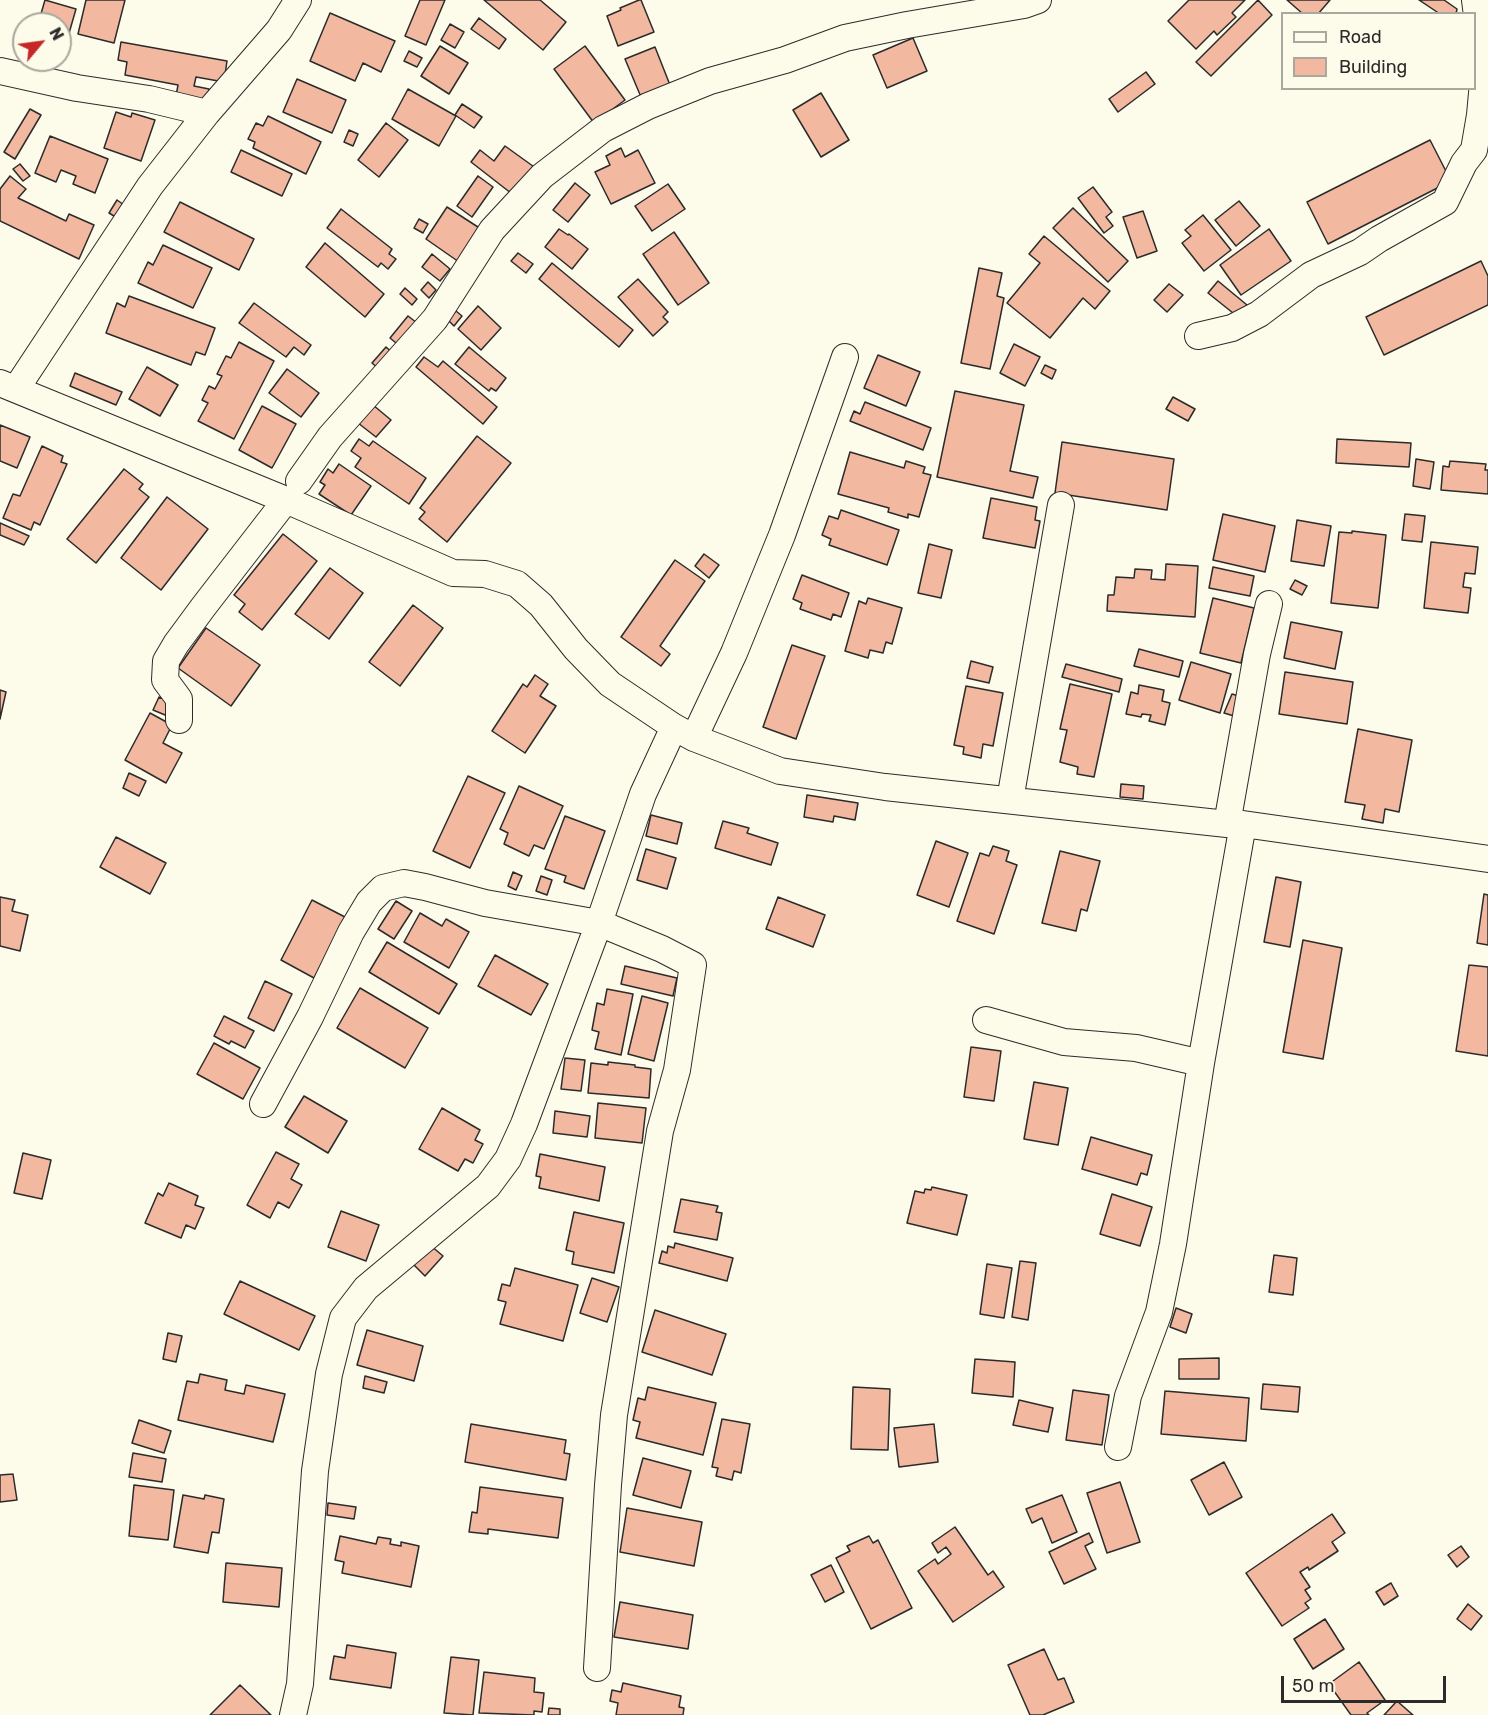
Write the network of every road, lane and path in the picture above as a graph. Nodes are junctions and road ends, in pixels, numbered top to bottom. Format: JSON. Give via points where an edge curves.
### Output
{"nodes":[{"id":1,"x":298,"y":0,"type":"edge"},
{"id":2,"x":1038,"y":0,"type":"edge"},
{"id":3,"x":1476,"y":0,"type":"edge"},
{"id":4,"x":0,"y":71,"type":"edge"},
{"id":5,"x":207,"y":112,"type":"junction"},
{"id":6,"x":1198,"y":336,"type":"dead end"},
{"id":7,"x":845,"y":357,"type":"dead end"},
{"id":8,"x":8,"y":386,"type":"edge"},
{"id":9,"x":292,"y":490,"type":"junction"},
{"id":10,"x":1061,"y":505,"type":"dead end"},
{"id":11,"x":1269,"y":604,"type":"dead end"},
{"id":12,"x":178,"y":720,"type":"dead end"},
{"id":13,"x":684,"y":732,"type":"junction"},
{"id":14,"x":1010,"y":800,"type":"junction"},
{"id":15,"x":1235,"y":824,"type":"junction"},
{"id":16,"x":1488,"y":859,"type":"edge"},
{"id":17,"x":599,"y":923,"type":"junction"},
{"id":18,"x":986,"y":1020,"type":"dead end"},
{"id":19,"x":1201,"y":1063,"type":"junction"},
{"id":20,"x":263,"y":1104,"type":"dead end"},
{"id":21,"x":1118,"y":1447,"type":"dead end"},
{"id":22,"x":597,"y":1668,"type":"dead end"},
{"id":23,"x":293,"y":1715,"type":"edge"}],
"edges":[{"from":1,"to":5,"type":"street","via":[[279,30]]},
{"from":2,"to":9,"type":"street","via":[[845,39],[710,81],[603,129],[542,176],[492,230],[435,319],[330,437]]},
{"from":3,"to":6,"type":"street","via":[[1484,71],[1480,115],[1474,150],[1445,202],[1360,252],[1311,275],[1258,314],[1232,328]]},
{"from":4,"to":5,"type":"street"},
{"from":5,"to":8,"type":"street"},
{"from":7,"to":13,"type":"street","via":[[782,535],[734,653]]},
{"from":8,"to":9,"type":"street"},
{"from":9,"to":12,"type":"street","via":[[166,661],[165,680],[179,699]]},
{"from":9,"to":13,"type":"street","via":[[453,573],[485,574],[517,584],[541,605],[610,684]]},
{"from":10,"to":14,"type":"street"},
{"from":11,"to":15,"type":"street","via":[[1257,654]]},
{"from":13,"to":14,"type":"street","via":[[780,771]]},
{"from":13,"to":17,"type":"street","via":[[643,794]]},
{"from":14,"to":15,"type":"street"},
{"from":15,"to":16,"type":"street"},
{"from":15,"to":19,"type":"street"},
{"from":17,"to":20,"type":"street","via":[[485,903],[404,883],[383,888],[369,902],[351,932]]},
{"from":17,"to":22,"type":"street","via":[[693,965],[677,1070],[660,1131],[614,1415]]},
{"from":17,"to":23,"type":"street","via":[[524,1124],[507,1159],[488,1186],[366,1288],[343,1318],[329,1374],[315,1471],[300,1684]]},
{"from":18,"to":19,"type":"street","via":[[1064,1042],[1136,1048]]},
{"from":19,"to":21,"type":"street","via":[[1173,1244],[1158,1312],[1128,1396]]}]}
